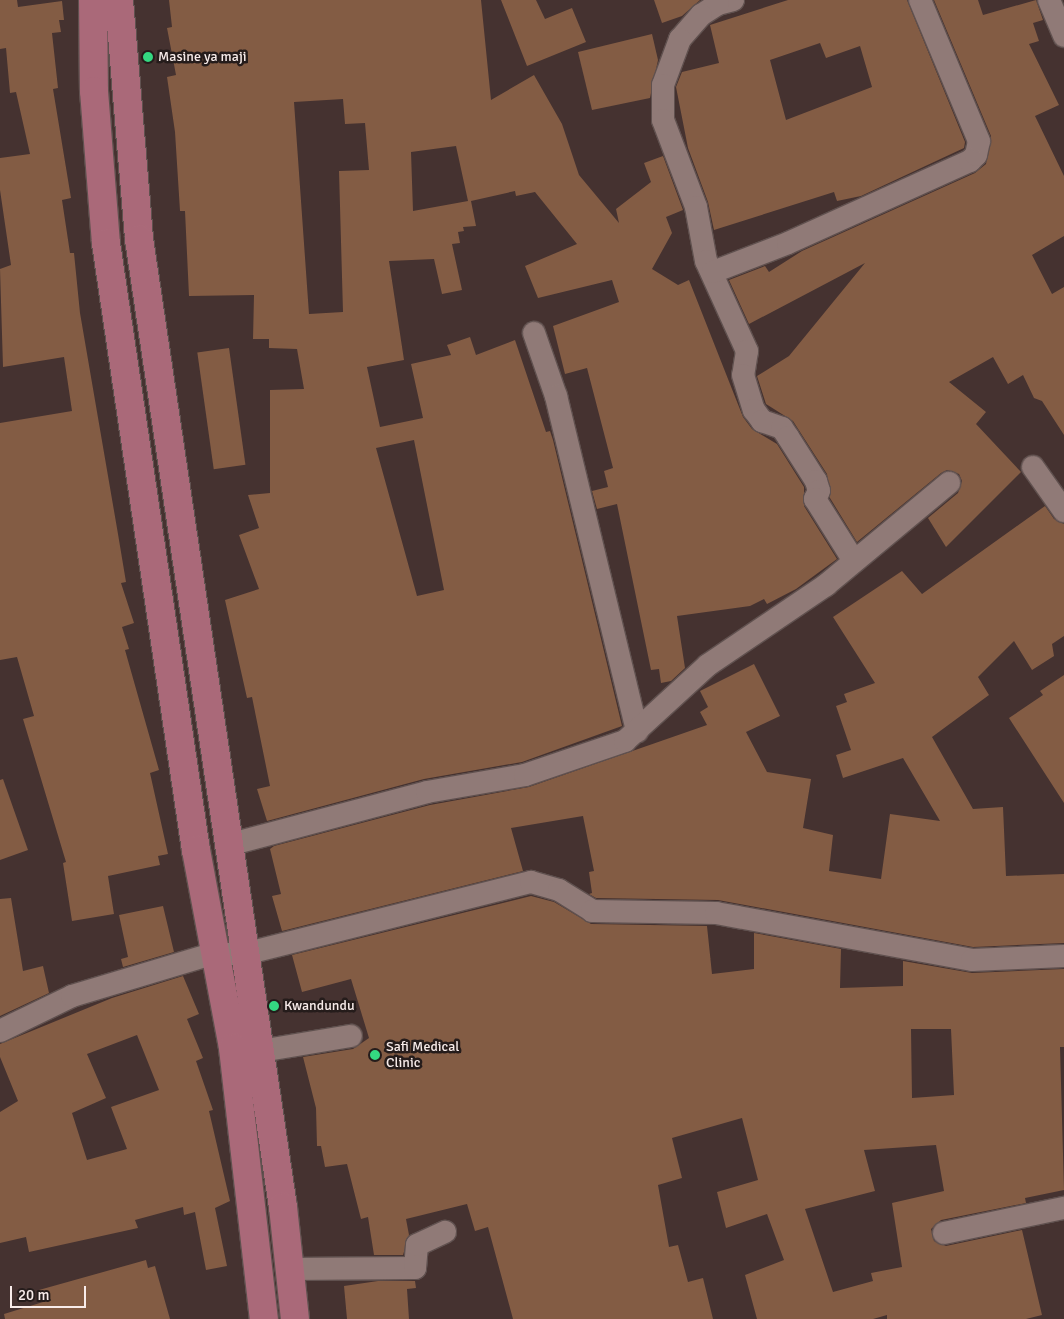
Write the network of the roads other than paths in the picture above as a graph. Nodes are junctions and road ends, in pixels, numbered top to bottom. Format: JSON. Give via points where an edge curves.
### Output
{"nodes":[{"id":1,"x":93,"y":0,"type":"edge"},
{"id":2,"x":120,"y":0,"type":"edge"},
{"id":3,"x":733,"y":0,"type":"edge"},
{"id":4,"x":920,"y":0,"type":"edge"},
{"id":5,"x":1049,"y":0,"type":"edge"},
{"id":6,"x":1064,"y":36,"type":"edge"},
{"id":7,"x":713,"y":272,"type":"junction"},
{"id":8,"x":534,"y":333,"type":"dead end"},
{"id":9,"x":1033,"y":468,"type":"dead end"},
{"id":10,"x":949,"y":483,"type":"dead end"},
{"id":11,"x":1064,"y":511,"type":"edge"},
{"id":12,"x":854,"y":561,"type":"junction"},
{"id":13,"x":637,"y":731,"type":"junction"},
{"id":14,"x":228,"y":845,"type":"junction"},
{"id":15,"x":212,"y":954,"type":"junction"},
{"id":16,"x":244,"y":954,"type":"junction"},
{"id":17,"x":1064,"y":956,"type":"edge"},
{"id":18,"x":0,"y":1031,"type":"edge"},
{"id":19,"x":351,"y":1036,"type":"dead end"},
{"id":20,"x":260,"y":1052,"type":"junction"},
{"id":21,"x":1064,"y":1208,"type":"edge"},
{"id":22,"x":445,"y":1232,"type":"dead end"},
{"id":23,"x":944,"y":1233,"type":"dead end"},
{"id":24,"x":289,"y":1269,"type":"junction"},
{"id":25,"x":264,"y":1319,"type":"edge"},
{"id":26,"x":295,"y":1319,"type":"edge"}],
"edges":[{"from":1,"to":15,"type":"main road","via":[[94,91],[106,243]]},
{"from":2,"to":14,"type":"main road","via":[[139,239]]},
{"from":3,"to":7,"type":"street","via":[[718,4],[702,15],[680,39],[663,84],[663,120],[696,207],[706,261]]},
{"from":4,"to":7,"type":"street","via":[[979,141],[976,155],[970,161],[788,243]]},
{"from":5,"to":6,"type":"street"},
{"from":7,"to":12,"type":"street","via":[[747,351],[743,375],[754,410],[762,421],[782,428],[788,437],[816,481],[819,491],[815,499]]},
{"from":8,"to":13,"type":"street","via":[[556,396]]},
{"from":9,"to":11,"type":"street"},
{"from":10,"to":12,"type":"street"},
{"from":12,"to":13,"type":"street","via":[[708,665]]},
{"from":13,"to":14,"type":"street","via":[[625,741],[524,775],[427,792]]},
{"from":14,"to":16,"type":"main road"},
{"from":15,"to":16,"type":"street"},
{"from":15,"to":18,"type":"street","via":[[72,996]]},
{"from":15,"to":25,"type":"main road","via":[[233,1048]]},
{"from":16,"to":17,"type":"street","via":[[531,882],[559,890],[592,911],[716,913],[972,960]]},
{"from":16,"to":20,"type":"main road"},
{"from":19,"to":20,"type":"street"},
{"from":20,"to":24,"type":"main road"},
{"from":21,"to":23,"type":"street"},
{"from":22,"to":24,"type":"street","via":[[417,1245],[415,1268]]},
{"from":24,"to":26,"type":"main road"}]}
